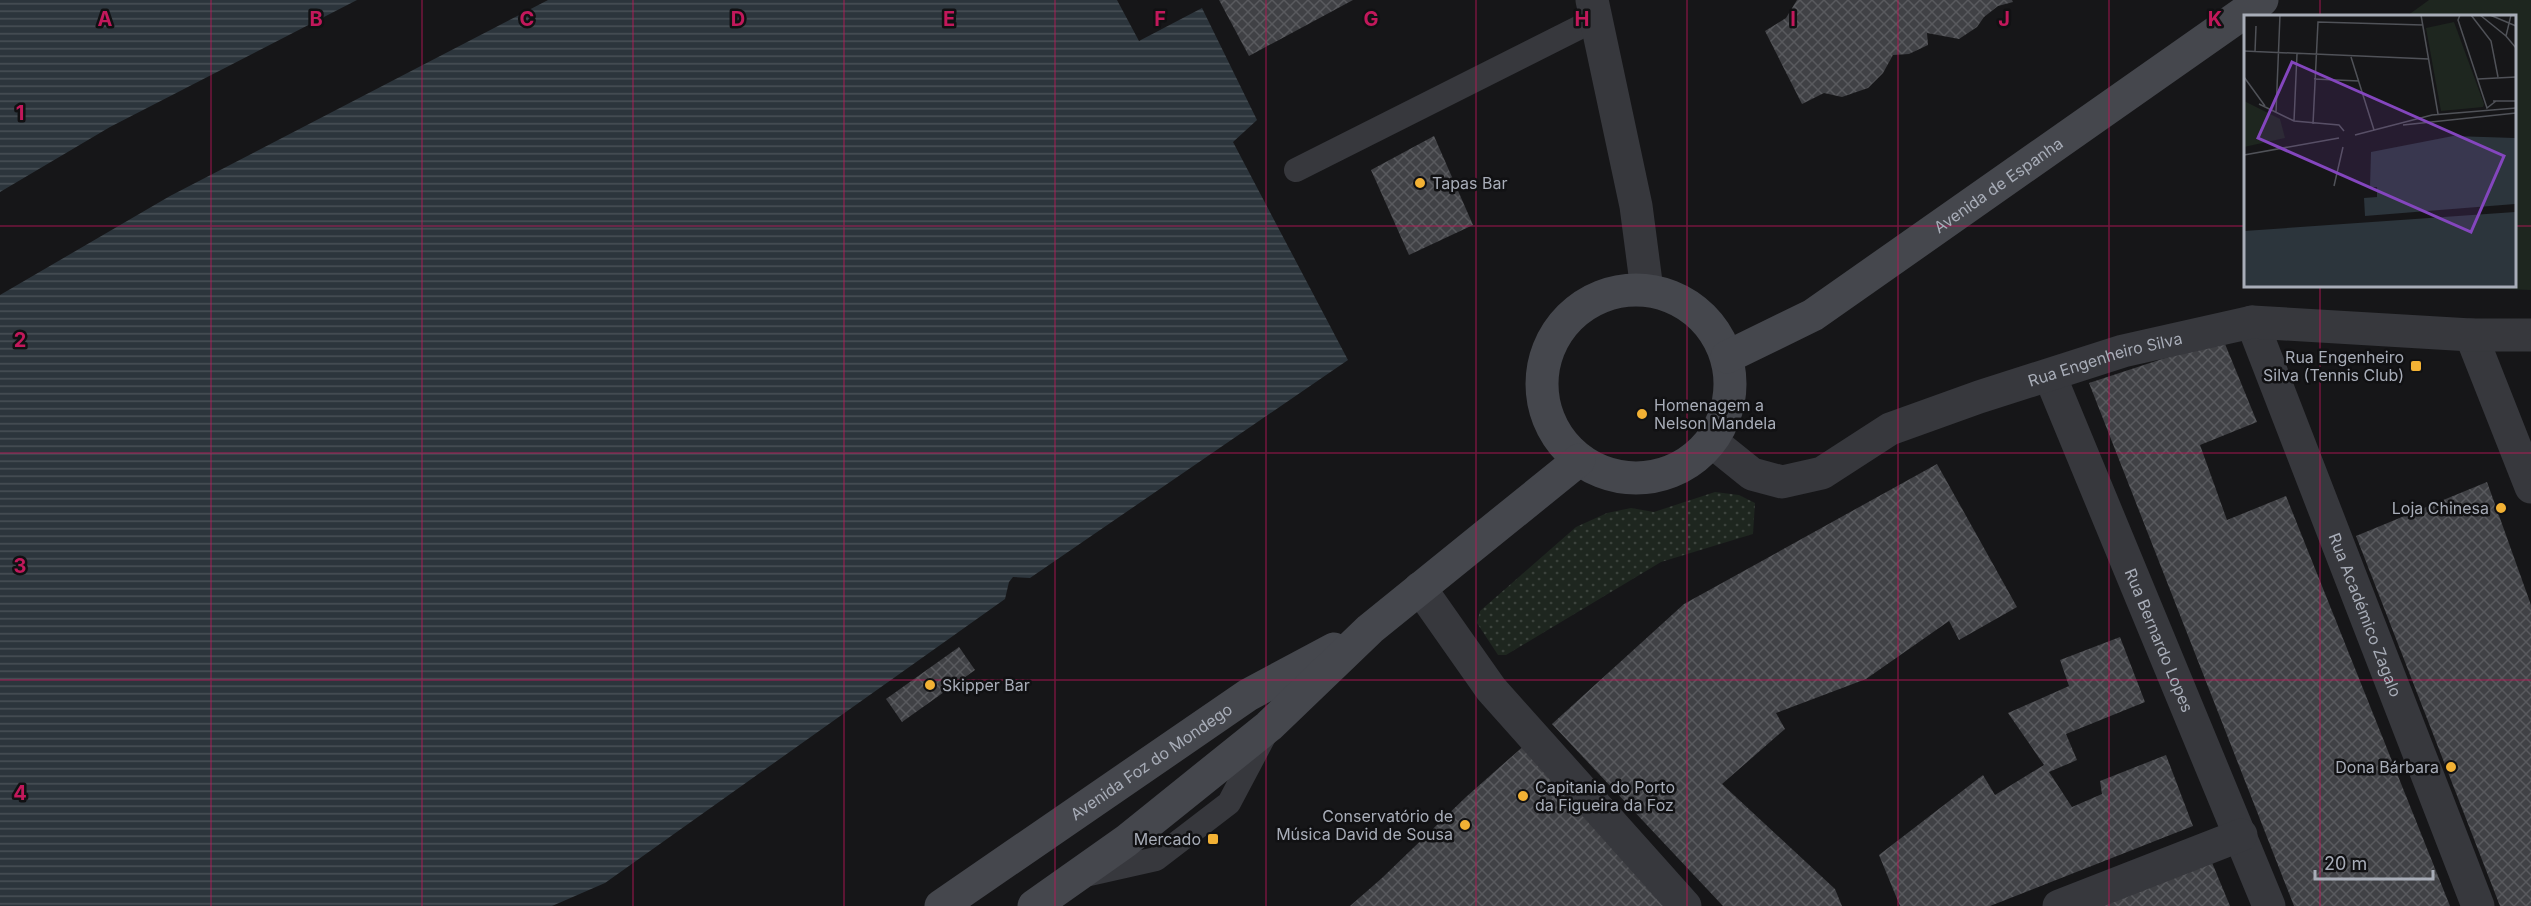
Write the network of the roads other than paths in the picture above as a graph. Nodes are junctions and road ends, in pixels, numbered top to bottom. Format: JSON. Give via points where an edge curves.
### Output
{"nodes":[{"id":1,"x":2262,"y":0,"type":"edge"},
{"id":2,"x":1594,"y":10,"type":"edge"},
{"id":3,"x":1296,"y":170,"type":"dead end"},
{"id":4,"x":1647,"y":290,"type":"junction"},
{"id":5,"x":2252,"y":322,"type":"junction"},
{"id":6,"x":2471,"y":335,"type":"junction"},
{"id":7,"x":2531,"y":335,"type":"edge"},
{"id":8,"x":1727,"y":357,"type":"junction"},
{"id":9,"x":2050,"y":376,"type":"junction"},
{"id":10,"x":1711,"y":441,"type":"junction"},
{"id":11,"x":1579,"y":460,"type":"junction"},
{"id":12,"x":2531,"y":487,"type":"edge"},
{"id":13,"x":1420,"y":588,"type":"junction"},
{"id":14,"x":1370,"y":629,"type":"junction"},
{"id":15,"x":2241,"y":835,"type":"junction"},
{"id":16,"x":941,"y":906,"type":"edge"},
{"id":17,"x":1034,"y":906,"type":"edge"},
{"id":18,"x":1685,"y":906,"type":"edge"},
{"id":19,"x":2059,"y":906,"type":"edge"},
{"id":20,"x":2269,"y":906,"type":"edge"},
{"id":21,"x":2478,"y":906,"type":"edge"}],
"edges":[{"from":1,"to":8,"type":"main road","name":"Avenida de Espanha","via":[[1813,315]]},
{"from":2,"to":3,"type":"lane"},
{"from":2,"to":4,"type":"street","via":[[1636,206]]},
{"from":4,"to":8,"type":"main road","via":[[1669,295],[1694,309],[1711,326]]},
{"from":4,"to":11,"type":"main road","via":[[1611,292],[1584,304],[1562,324],[1547,350],[1540,381],[1545,414],[1559,440]]},
{"from":5,"to":6,"type":"street","name":"Rua Engenheiro Silva"},
{"from":5,"to":9,"type":"street","name":"Rua Engenheiro Silva","via":[[2123,351]]},
{"from":5,"to":21,"type":"street","name":"Rua Académico Zagalo"},
{"from":6,"to":7,"type":"street","name":"Rua Engenheiro Silva"},
{"from":6,"to":12,"type":"street"},
{"from":8,"to":10,"type":"main road","via":[[1731,386],[1725,415]]},
{"from":9,"to":10,"type":"street","name":"Rua Engenheiro Silva","via":[[1890,429],[1822,472],[1782,482],[1752,474]]},
{"from":9,"to":15,"type":"street","name":"Rua Bernardo Lopes"},
{"from":10,"to":11,"type":"main road","via":[[1690,462],[1664,475],[1635,479],[1605,474]]},
{"from":11,"to":13,"type":"main road","name":"Avenida Foz do Mondego"},
{"from":13,"to":14,"type":"main road","name":"Avenida Foz do Mondego"},
{"from":13,"to":18,"type":"street","via":[[1491,689]]},
{"from":14,"to":16,"type":"main road","name":"Avenida Foz do Mondego","via":[[1248,695]]},
{"from":14,"to":17,"type":"main road","name":"Avenida Foz do Mondego","via":[[1269,726],[1126,842]]},
{"from":15,"to":19,"type":"street"},
{"from":15,"to":20,"type":"street","name":"Rua Bernardo Lopes"}]}
